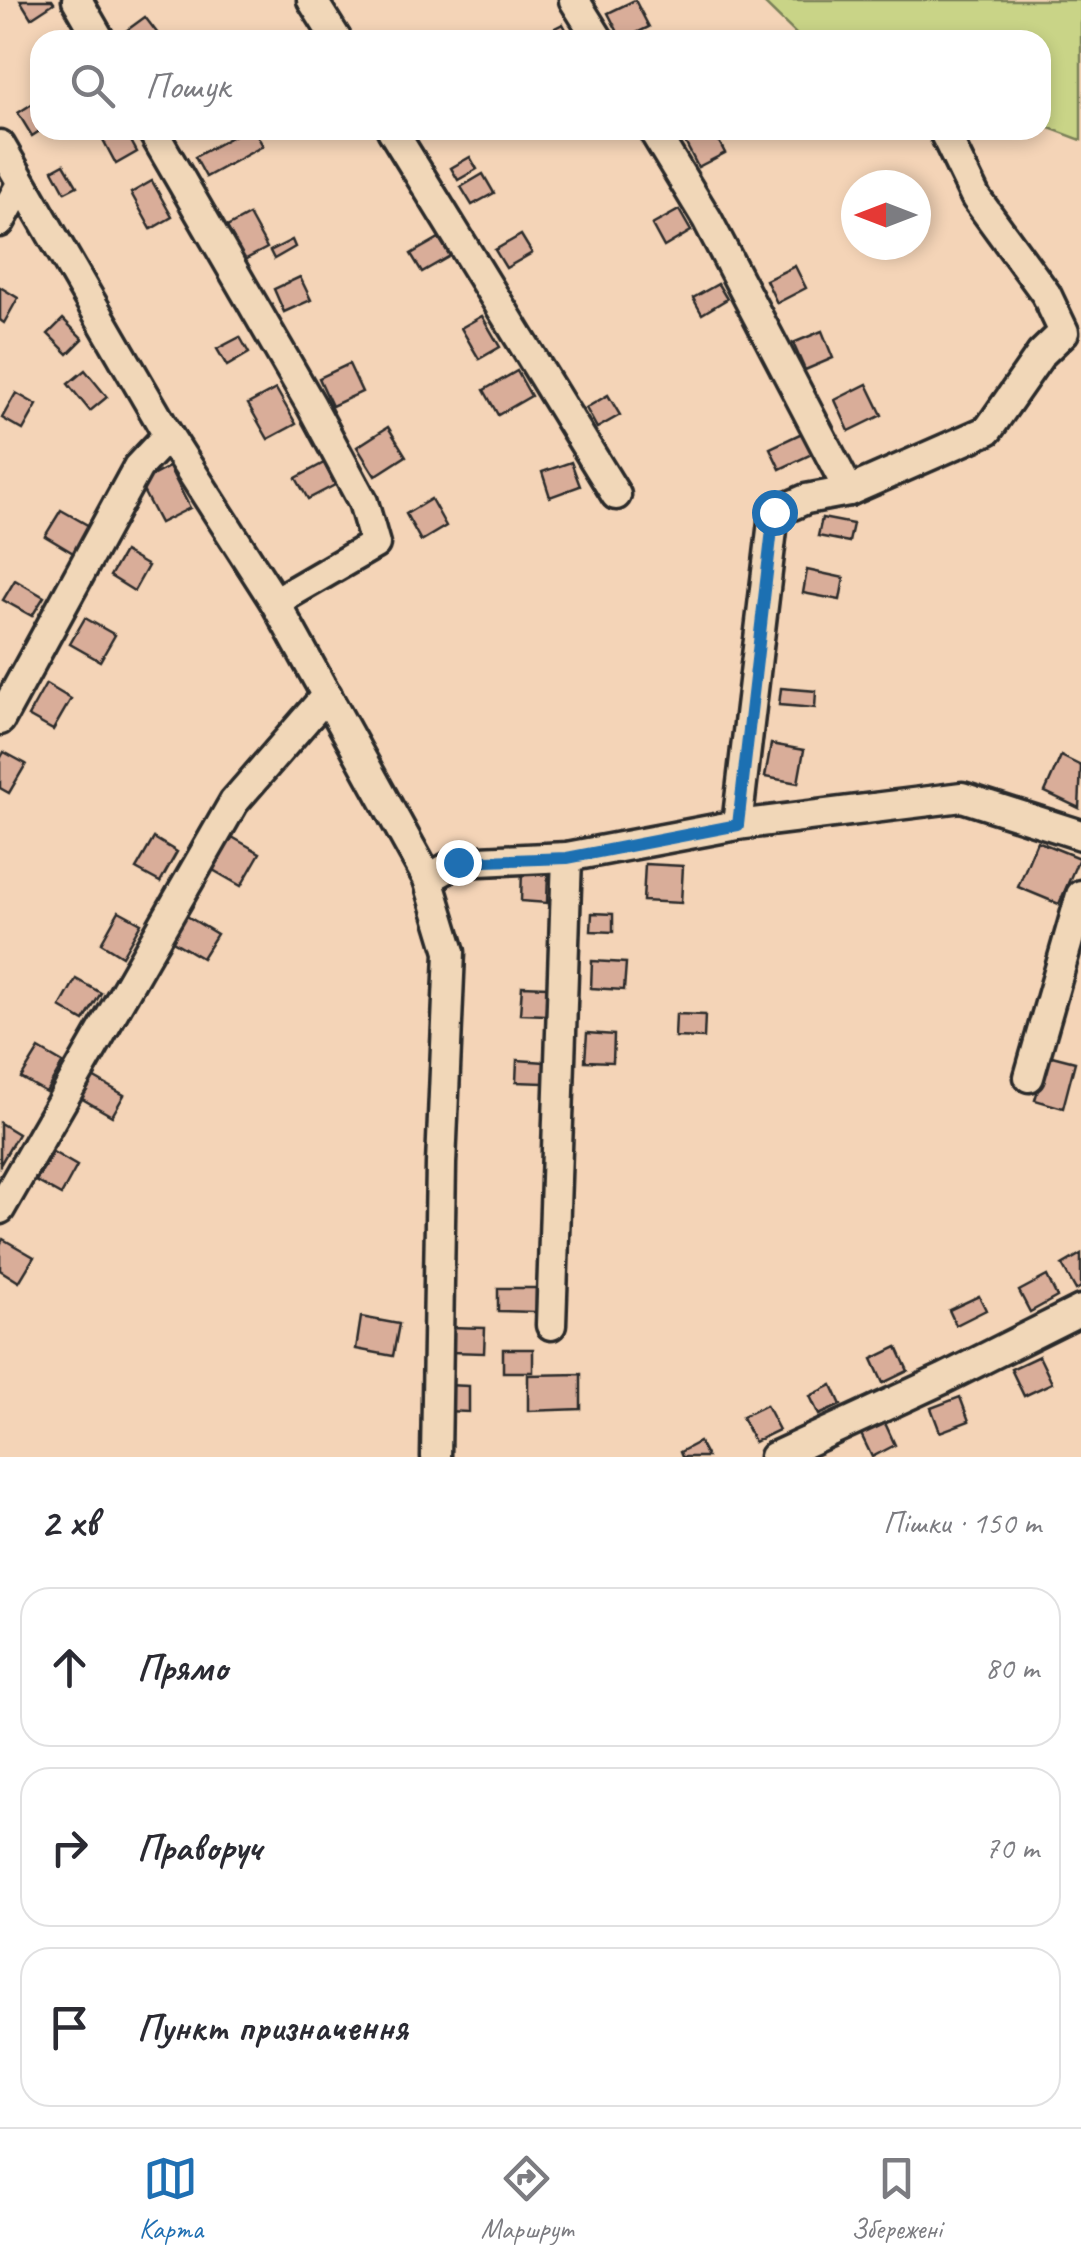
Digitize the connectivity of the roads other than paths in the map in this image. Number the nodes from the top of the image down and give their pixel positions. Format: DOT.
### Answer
graph roads {
  1 [pos="77,0"];
  2 [pos="312,0"];
  3 [pos="574,0"];
  4 [pos="94,30"];
  5 [pos="331,30"];
  6 [pos="592,30"];
  7 [pos="158,140"];
  8 [pos="398,140"];
  9 [pos="659,140"];
  10 [pos="948,140"];
  11 [pos="0,146"];
  12 [pos="22,184"];
  13 [pos="0,222"];
  14 [pos="168,435"];
  15 [pos="849,491"];
  16 [pos="616,494"];
  17 [pos="275,602"];
  18 [pos="327,695"];
  19 [pos="0,720"];
  20 [pos="738,825"];
  21 [pos="1081,836"];
  22 [pos="567,858"];
  23 [pos="428,879"];
  24 [pos="1081,896"];
  25 [pos="1028,1077"];
  26 [pos="0,1209"];
  27 [pos="1081,1310"];
  28 [pos="551,1325"];
  29 [pos="436,1457"];
  30 [pos="774,1457"];
  1 -- 4 [label="street"];
  2 -- 5 [label="street"];
  3 -- 6 [label="street"];
  7 -- 17 [label="street"];
  8 -- 16 [label="street"];
  9 -- 15 [label="street"];
  10 -- 15 [label="street"];
  11 -- 12 [label="street"];
  12 -- 13 [label="street"];
  12 -- 14 [label="street"];
  14 -- 17 [label="street"];
  14 -- 19 [label="street"];
  15 -- 20 [label="street"];
  17 -- 18 [label="street"];
  18 -- 23 [label="street"];
  18 -- 26 [label="street"];
  20 -- 21 [label="street"];
  20 -- 22 [label="street"];
  22 -- 23 [label="street"];
  22 -- 28 [label="street"];
  23 -- 29 [label="street"];
  24 -- 25 [label="street"];
  27 -- 30 [label="street"];
}
